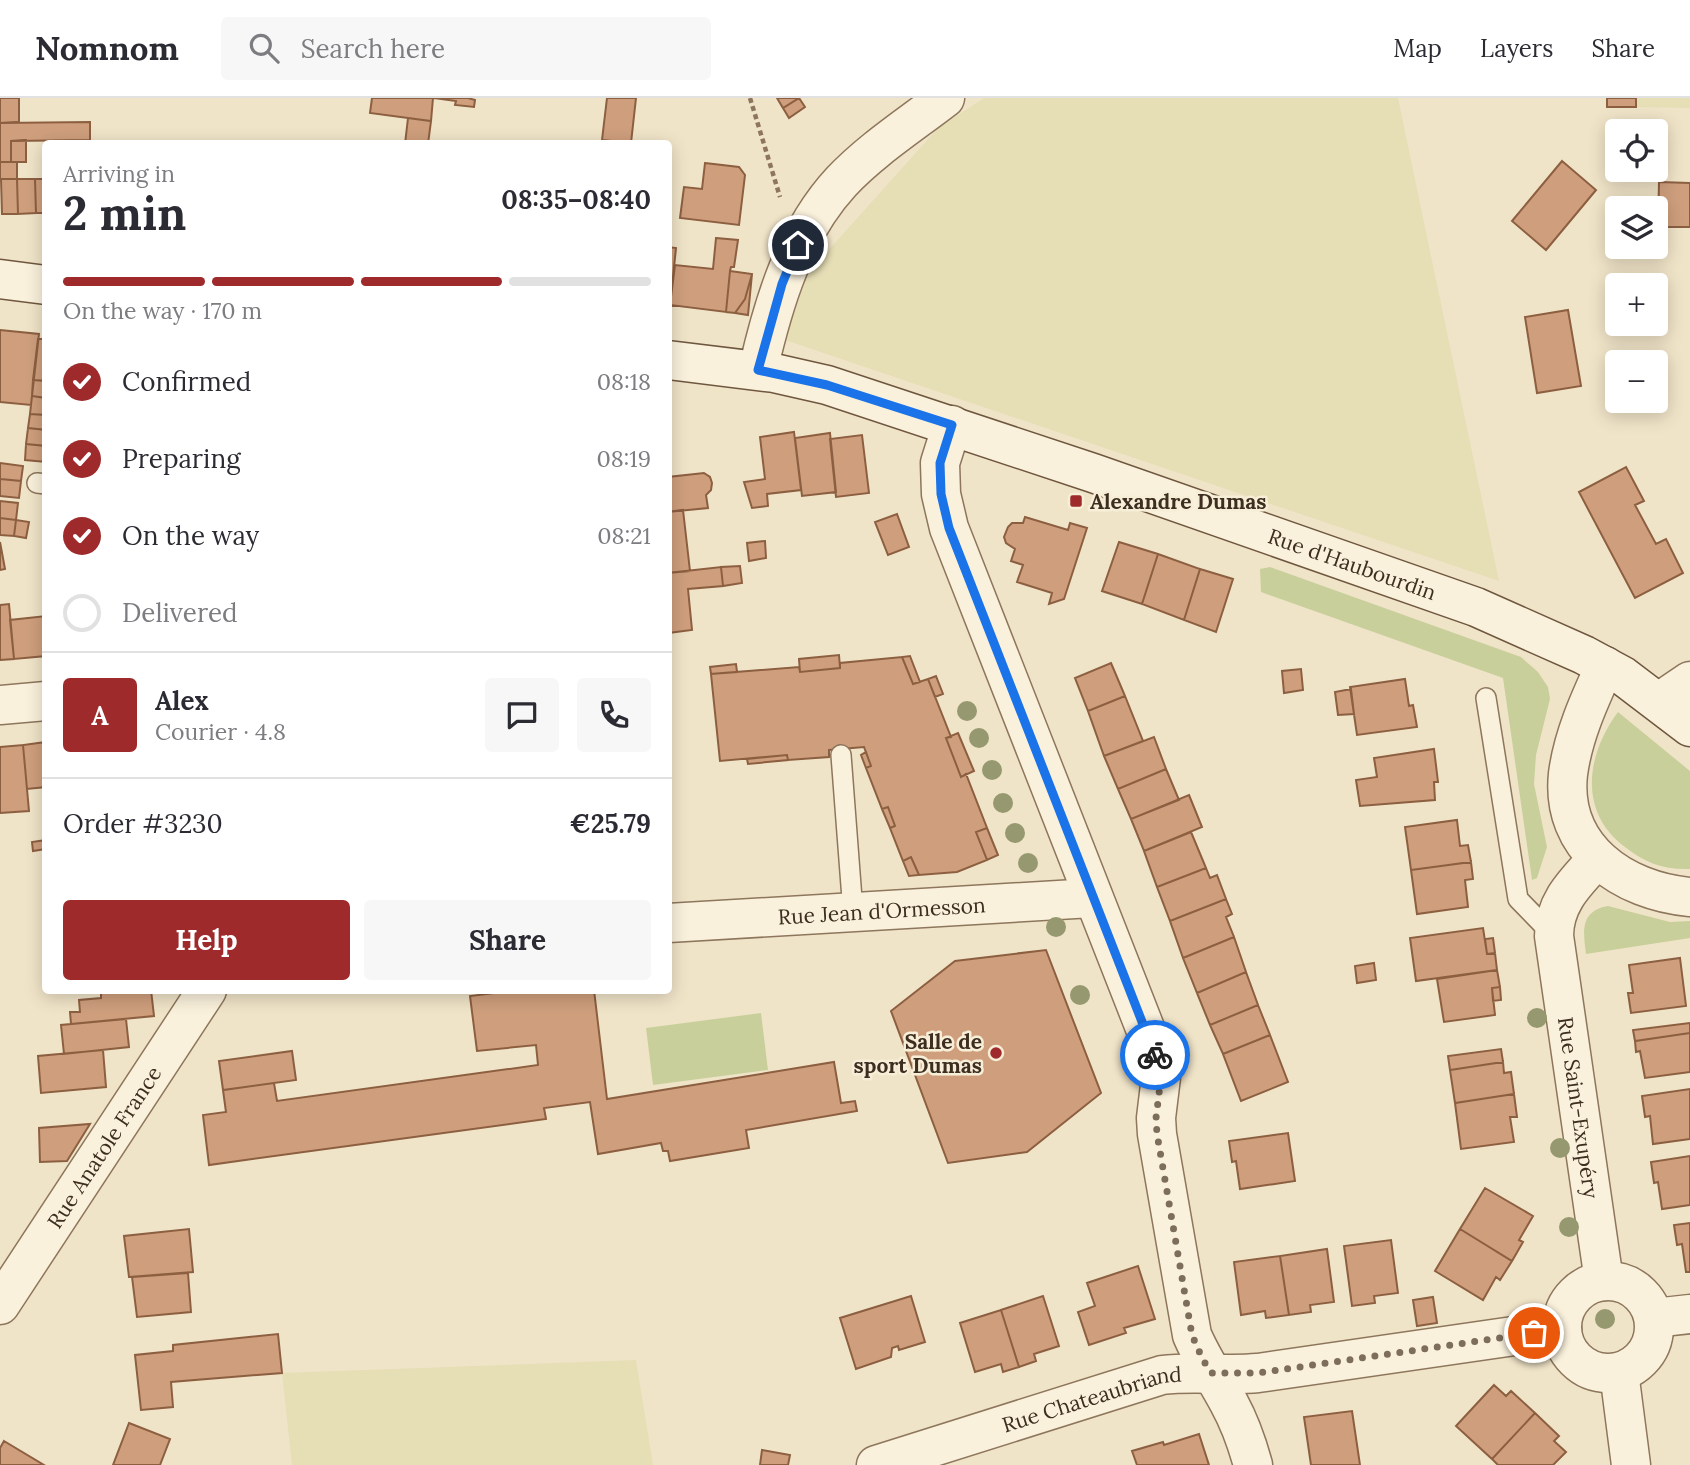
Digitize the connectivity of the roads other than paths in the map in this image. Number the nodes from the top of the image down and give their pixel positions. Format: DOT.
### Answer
graph roads {
  1 [pos="945,98"];
  2 [pos="0,279"];
  3 [pos="42,284"];
  4 [pos="672,359"];
  5 [pos="758,370"];
  6 [pos="952,425"];
  7 [pos="1605,666"];
  8 [pos="1675,692"];
  9 [pos="1486,698"];
  10 [pos="42,701"];
  11 [pos="0,705"];
  12 [pos="1690,727"];
  13 [pos="841,755"];
  14 [pos="1597,859"];
  15 [pos="1690,897"];
  16 [pos="1092,898"];
  17 [pos="853,912"];
  18 [pos="672,923"];
  19 [pos="1554,936"];
  20 [pos="205,994"];
  21 [pos="1604,1281"];
  22 [pos="0,1305"];
  23 [pos="1672,1316"];
  24 [pos="1562,1329"];
  25 [pos="1619,1372"];
  26 [pos="1212,1373"];
  27 [pos="876,1465"];
  28 [pos="1254,1465"];
  29 [pos="1631,1465"];
  1 -- 5 [label="street"];
  2 -- 3 [label="street"];
  4 -- 5 [label="street, Rue d'Haubourdin"];
  5 -- 6 [label="street, Rue d'Haubourdin"];
  6 -- 7 [label="street, Rue d'Haubourdin"];
  6 -- 16 [label="street"];
  7 -- 8 [label="street, Rue d'Haubourdin"];
  7 -- 14 [label="street"];
  8 -- 12 [label="street, Rue d'Haubourdin"];
  9 -- 19 [label="lane"];
  10 -- 11 [label="street"];
  13 -- 17 [label="lane"];
  14 -- 15 [label="street"];
  14 -- 19 [label="street, Rue Saint-Exupéry"];
  16 -- 17 [label="street, Rue Jean d'Ormesson"];
  16 -- 26 [label="street"];
  17 -- 18 [label="street, Rue Jean d'Ormesson"];
  19 -- 21 [label="street, Rue Saint-Exupéry"];
  20 -- 22 [label="street, Rue Anatole France"];
  21 -- 23 [label="street"];
  21 -- 24 [label="street"];
  23 -- 25 [label="street"];
  24 -- 25 [label="street"];
  24 -- 26 [label="street, Rue Chateaubriand"];
  25 -- 29 [label="street"];
  26 -- 27 [label="street, Rue Chateaubriand"];
  26 -- 28 [label="street"];
}
